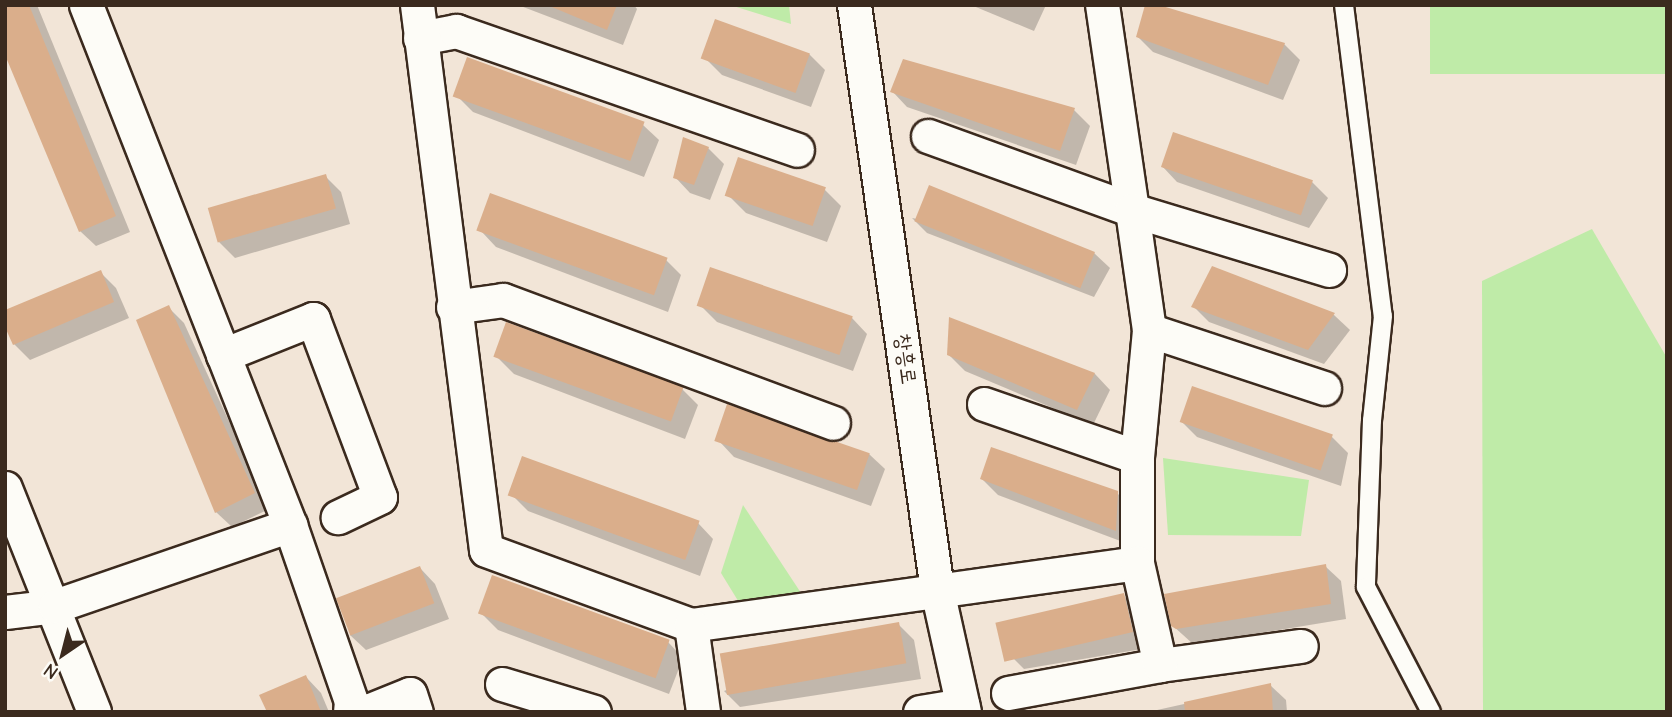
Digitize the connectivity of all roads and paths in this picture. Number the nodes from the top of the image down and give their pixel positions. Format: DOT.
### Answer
graph roads {
  1 [pos="86,5"];
  2 [pos="854,5"];
  3 [pos="1102,5"];
  4 [pos="1344,5"];
  5 [pos="418,21"];
  6 [pos="928,136"];
  7 [pos="797,150"];
  8 [pos="1132,210"];
  9 [pos="1329,270"];
  10 [pos="453,307"];
  11 [pos="1149,330"];
  12 [pos="223,355"];
  13 [pos="1324,388"];
  14 [pos="984,404"];
  15 [pos="833,423"];
  16 [pos="1138,457"];
  17 [pos="5,488"];
  18 [pos="338,517"];
  19 [pos="290,525"];
  20 [pos="1137,563"];
  21 [pos="937,590"];
  22 [pos="54,606"];
  23 [pos="5,612"];
  24 [pos="691,625"];
  25 [pos="1301,646"];
  26 [pos="1160,665"];
  27 [pos="502,684"];
  28 [pos="1008,693"];
  29 [pos="963,708"];
  30 [pos="94,712"];
  31 [pos="350,712"];
  32 [pos="365,712"];
  33 [pos="416,712"];
  34 [pos="594,712"];
  35 [pos="703,712"];
  36 [pos="920,712"];
  37 [pos="1431,712"];
  1 -- 12 [label="street"];
  2 -- 21 [label="street, 창흥로"];
  3 -- 8 [label="street"];
  4 -- 37 [label="lane"];
  5 -- 7 [label="street"];
  5 -- 10 [label="street"];
  6 -- 8 [label="street"];
  8 -- 9 [label="street"];
  8 -- 11 [label="street"];
  10 -- 15 [label="street"];
  10 -- 24 [label="street"];
  11 -- 13 [label="street"];
  11 -- 16 [label="street"];
  12 -- 18 [label="street"];
  12 -- 19 [label="street"];
  14 -- 16 [label="street"];
  16 -- 20 [label="street"];
  17 -- 22 [label="street"];
  19 -- 22 [label="street"];
  19 -- 31 [label="street"];
  20 -- 21 [label="street"];
  20 -- 26 [label="street"];
  21 -- 24 [label="street"];
  21 -- 29 [label="street, 창흥로"];
  22 -- 23 [label="street"];
  22 -- 30 [label="street"];
  24 -- 35 [label="street"];
  25 -- 26 [label="street"];
  26 -- 28 [label="street"];
  27 -- 34 [label="street"];
  29 -- 36 [label="street"];
  32 -- 33 [label="street"];
}
